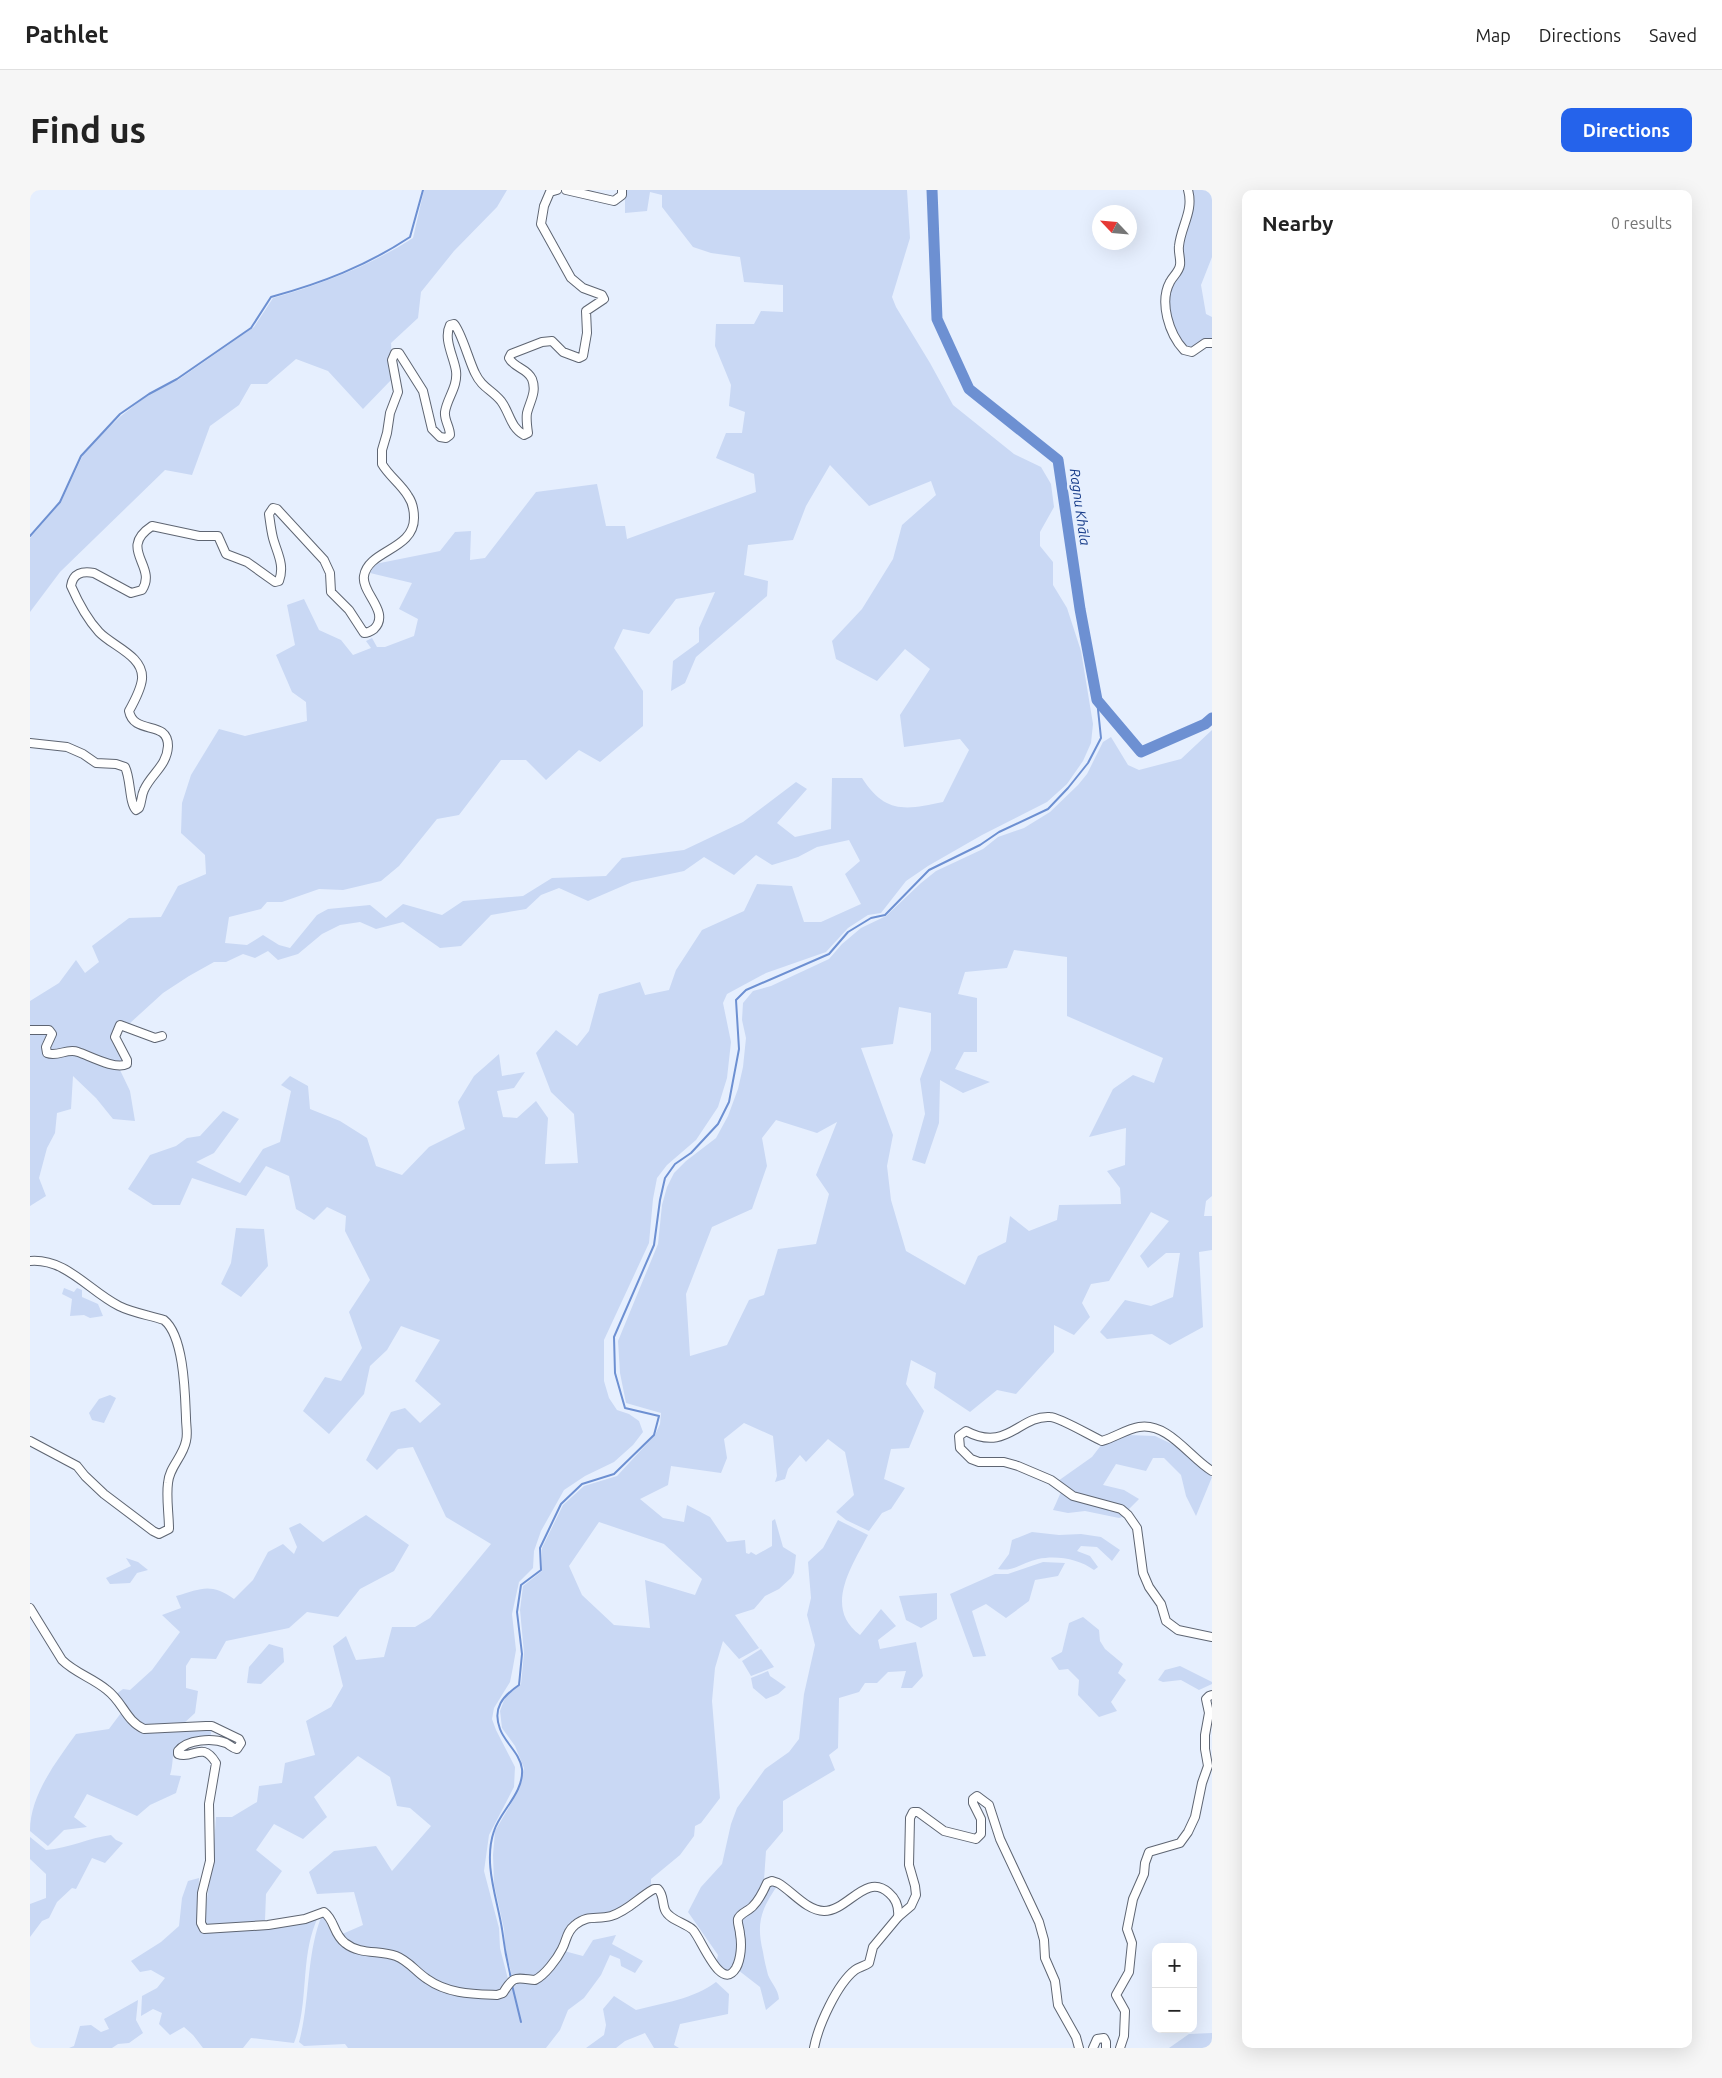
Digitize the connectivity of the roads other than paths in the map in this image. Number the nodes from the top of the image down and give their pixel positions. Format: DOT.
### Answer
graph roads {
  1 [pos="557,190"];
  2 [pos="566,190"];
  3 [pos="622,190"];
  4 [pos="1188,190"];
  5 [pos="1212,343"];
  6 [pos="30,743"];
  7 [pos="30,1030"];
  8 [pos="162,1036"];
  9 [pos="30,1261"];
  10 [pos="30,1441"];
  11 [pos="1212,1471"];
  12 [pos="30,1608"];
  13 [pos="1212,1637"];
  14 [pos="1212,1695"];
  15 [pos="898,1917"];
  16 [pos="814,2048"];
  17 [pos="1079,2048"];
  18 [pos="1093,2048"];
  19 [pos="1106,2048"];
  20 [pos="1120,2048"];
  1 -- 6 [label="street"];
  2 -- 3 [label="street"];
  4 -- 5 [label="street"];
  7 -- 8 [label="street"];
  9 -- 10 [label="street"];
  11 -- 13 [label="street"];
  12 -- 15 [label="street"];
  14 -- 20 [label="street"];
  15 -- 16 [label="street"];
  15 -- 17 [label="street"];
  18 -- 19 [label="street"];
}
